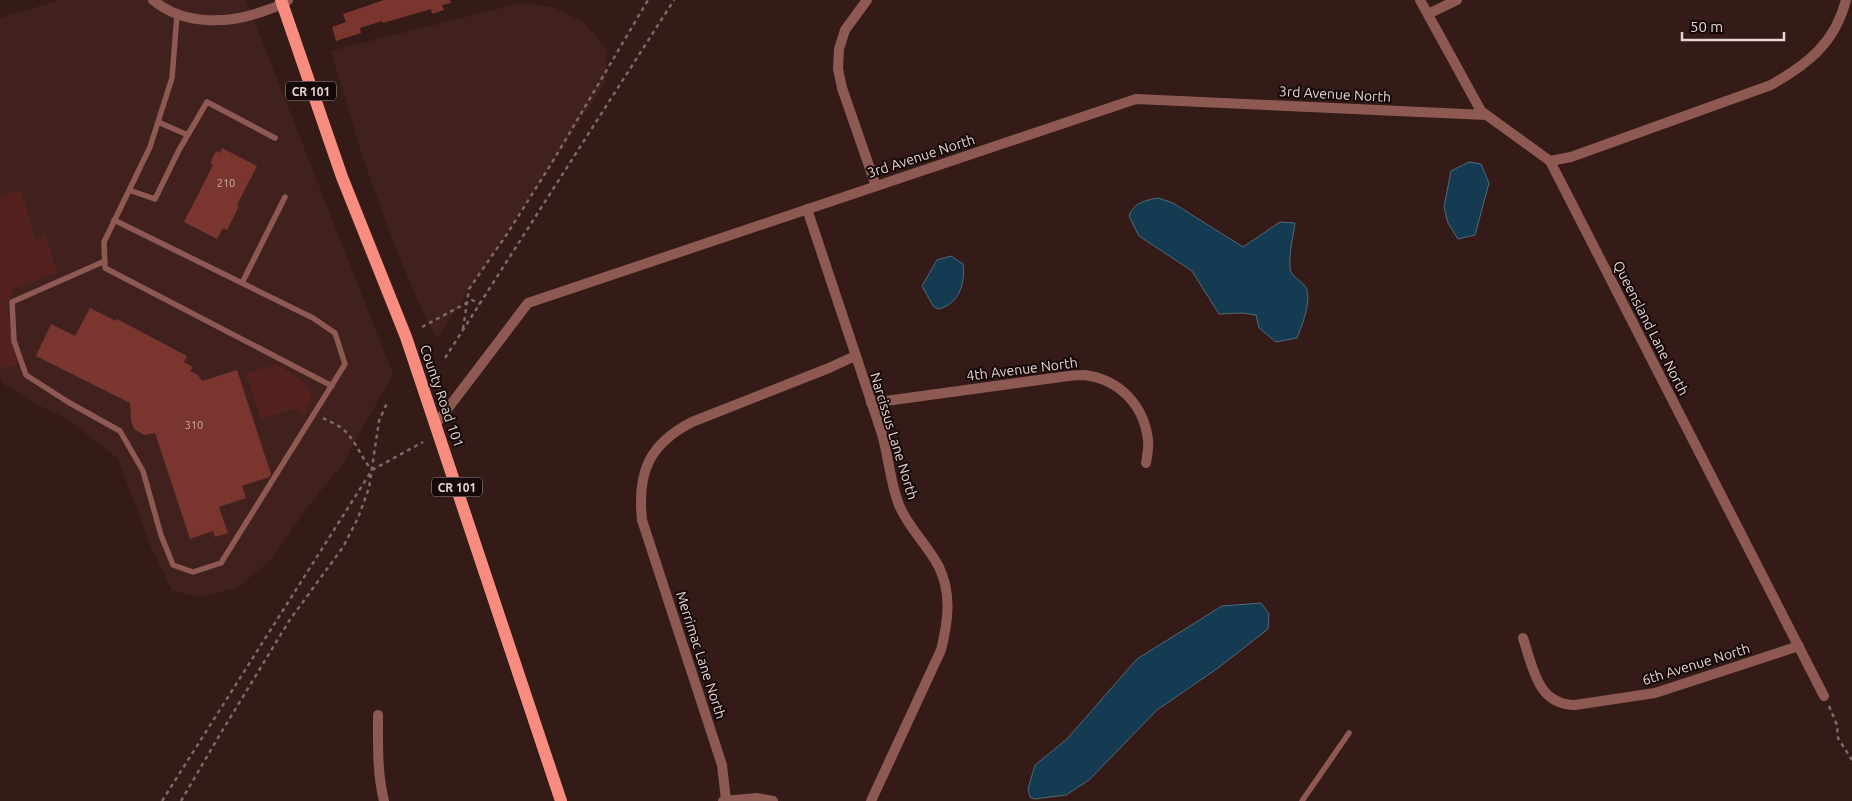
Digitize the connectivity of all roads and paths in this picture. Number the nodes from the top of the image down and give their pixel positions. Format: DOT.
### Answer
graph roads {
  1 [pos="153,0"];
  2 [pos="648,0"];
  3 [pos="674,0"];
  4 [pos="867,0"];
  5 [pos="1420,0"];
  6 [pos="1457,0"];
  7 [pos="1846,0"];
  8 [pos="284,2"];
  9 [pos="1428,14"];
  10 [pos="177,15"];
  11 [pos="1486,115"];
  12 [pos="158,122"];
  13 [pos="188,135"];
  14 [pos="275,138"];
  15 [pos="1550,160"];
  16 [pos="876,186"];
  17 [pos="129,190"];
  18 [pos="285,196"];
  19 [pos="807,209"];
  20 [pos="114,220"];
  21 [pos="105,261"];
  22 [pos="242,283"];
  23 [pos="468,303"];
  24 [pos="480,304"];
  25 [pos="422,327"];
  26 [pos="463,330"];
  27 [pos="855,356"];
  28 [pos="445,358"];
  29 [pos="332,386"];
  30 [pos="387,403"];
  31 [pos="871,403"];
  32 [pos="316,414"];
  33 [pos="436,424"];
  34 [pos="423,442"];
  35 [pos="1146,463"];
  36 [pos="372,470"];
  37 [pos="1523,638"];
  38 [pos="1799,646"];
  39 [pos="1824,696"];
  40 [pos="378,715"];
  41 [pos="1349,733"];
  42 [pos="1852,760"];
  43 [pos="162,801"];
  44 [pos="181,801"];
  45 [pos="384,801"];
  46 [pos="560,801"];
  47 [pos="725,801"];
  48 [pos="772,801"];
  49 [pos="871,801"];
  50 [pos="1302,801"];
  1 -- 10 [label="street"];
  2 -- 23 [label="path"];
  3 -- 24 [label="path"];
  4 -- 16 [label="street"];
  5 -- 9 [label="street, Queensland Lane North"];
  6 -- 9 [label="street"];
  7 -- 15 [label="street"];
  8 -- 10 [label="street"];
  8 -- 33 [label="main road, County Road 101 / CR 101"];
  9 -- 11 [label="street, Queensland Lane North"];
  10 -- 12 [label="lane"];
  11 -- 15 [label="street, Queensland Lane North"];
  11 -- 16 [label="street, 3rd Avenue North"];
  12 -- 13 [label="lane"];
  12 -- 17 [label="lane"];
  13 -- 14 [label="lane"];
  13 -- 17 [label="lane"];
  15 -- 38 [label="street, Queensland Lane North"];
  16 -- 19 [label="street, 3rd Avenue North"];
  17 -- 20 [label="lane"];
  18 -- 22 [label="lane"];
  19 -- 27 [label="street, Narcissus Lane North"];
  19 -- 33 [label="street, 3rd Avenue North"];
  20 -- 21 [label="lane"];
  20 -- 22 [label="lane"];
  21 -- 29 [label="lane"];
  21 -- 32 [label="lane"];
  22 -- 29 [label="lane"];
  23 -- 24 [label="path"];
  23 -- 25 [label="path"];
  23 -- 26 [label="path"];
  24 -- 26 [label="path"];
  26 -- 28 [label="path"];
  27 -- 31 [label="street, Narcissus Lane North"];
  27 -- 47 [label="street, Merrimac Lane North"];
  29 -- 32 [label="lane"];
  30 -- 36 [label="path"];
  31 -- 35 [label="street, 4th Avenue North"];
  31 -- 49 [label="street, Narcissus Lane North"];
  32 -- 36 [label="path"];
  33 -- 46 [label="main road, County Road 101 / CR 101"];
  34 -- 36 [label="path"];
  36 -- 43 [label="path"];
  36 -- 44 [label="path"];
  37 -- 38 [label="street, 6th Avenue North"];
  38 -- 39 [label="street, Queensland Lane North"];
  39 -- 42 [label="path"];
  40 -- 45 [label="street"];
  41 -- 50 [label="lane"];
  47 -- 48 [label="street"];
}
